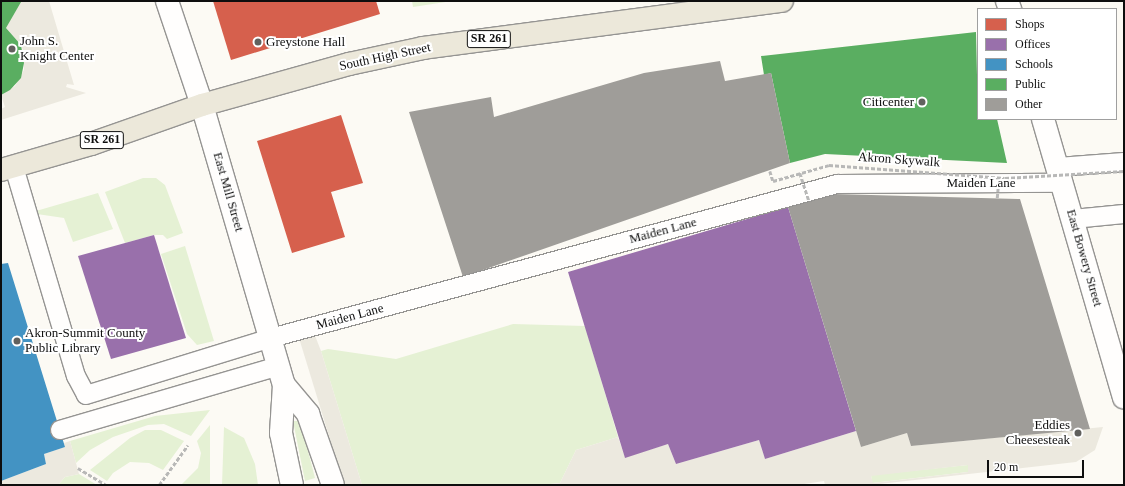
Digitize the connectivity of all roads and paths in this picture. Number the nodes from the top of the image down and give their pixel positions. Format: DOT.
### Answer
graph roads {
  1 [pos="167,1"];
  2 [pos="782,1"];
  3 [pos="202,105"];
  4 [pos="1043,120"];
  5 [pos="1124,162"];
  6 [pos="7,168"];
  7 [pos="770,171"];
  8 [pos="1124,171"];
  9 [pos="800,173"];
  10 [pos="1060,175"];
  11 [pos="999,177"];
  12 [pos="997,198"];
  13 [pos="809,201"];
  14 [pos="1124,214"];
  15 [pos="1073,219"];
  16 [pos="271,338"];
  17 [pos="282,376"];
  18 [pos="1124,397"];
  19 [pos="60,430"];
  20 [pos="188,445"];
  21 [pos="78,468"];
  22 [pos="106,485"];
  23 [pos="159,485"];
  24 [pos="292,485"];
  25 [pos="333,485"];
  1 -- 3 [label="street, East Mill Street"];
  2 -- 3 [label="main road, South High Street / SR 261"];
  3 -- 6 [label="main road, South High Street / SR 261"];
  3 -- 16 [label="street, East Mill Street"];
  4 -- 10 [label="street, East Bowery Street"];
  5 -- 10 [label="lane, Maiden Lane"];
  6 -- 16 [label="lane, Maiden Lane"];
  7 -- 9 [label="path, Akron Skywalk, bridge"];
  8 -- 11 [label="path, Akron Skywalk, bridge"];
  9 -- 11 [label="path, Akron Skywalk, bridge"];
  9 -- 13 [label="path, bridge"];
  10 -- 15 [label="street, East Bowery Street"];
  10 -- 16 [label="lane, Maiden Lane"];
  11 -- 12 [label="path, bridge"];
  14 -- 15 [label="lane"];
  15 -- 18 [label="street, East Bowery Street"];
  16 -- 17 [label="street, East Mill Street"];
  17 -- 19 [label="lane"];
  17 -- 24 [label="street, East Mill Street"];
  17 -- 25 [label="street, East Mill Street"];
  20 -- 23 [label="path"];
  21 -- 22 [label="path"];
}
